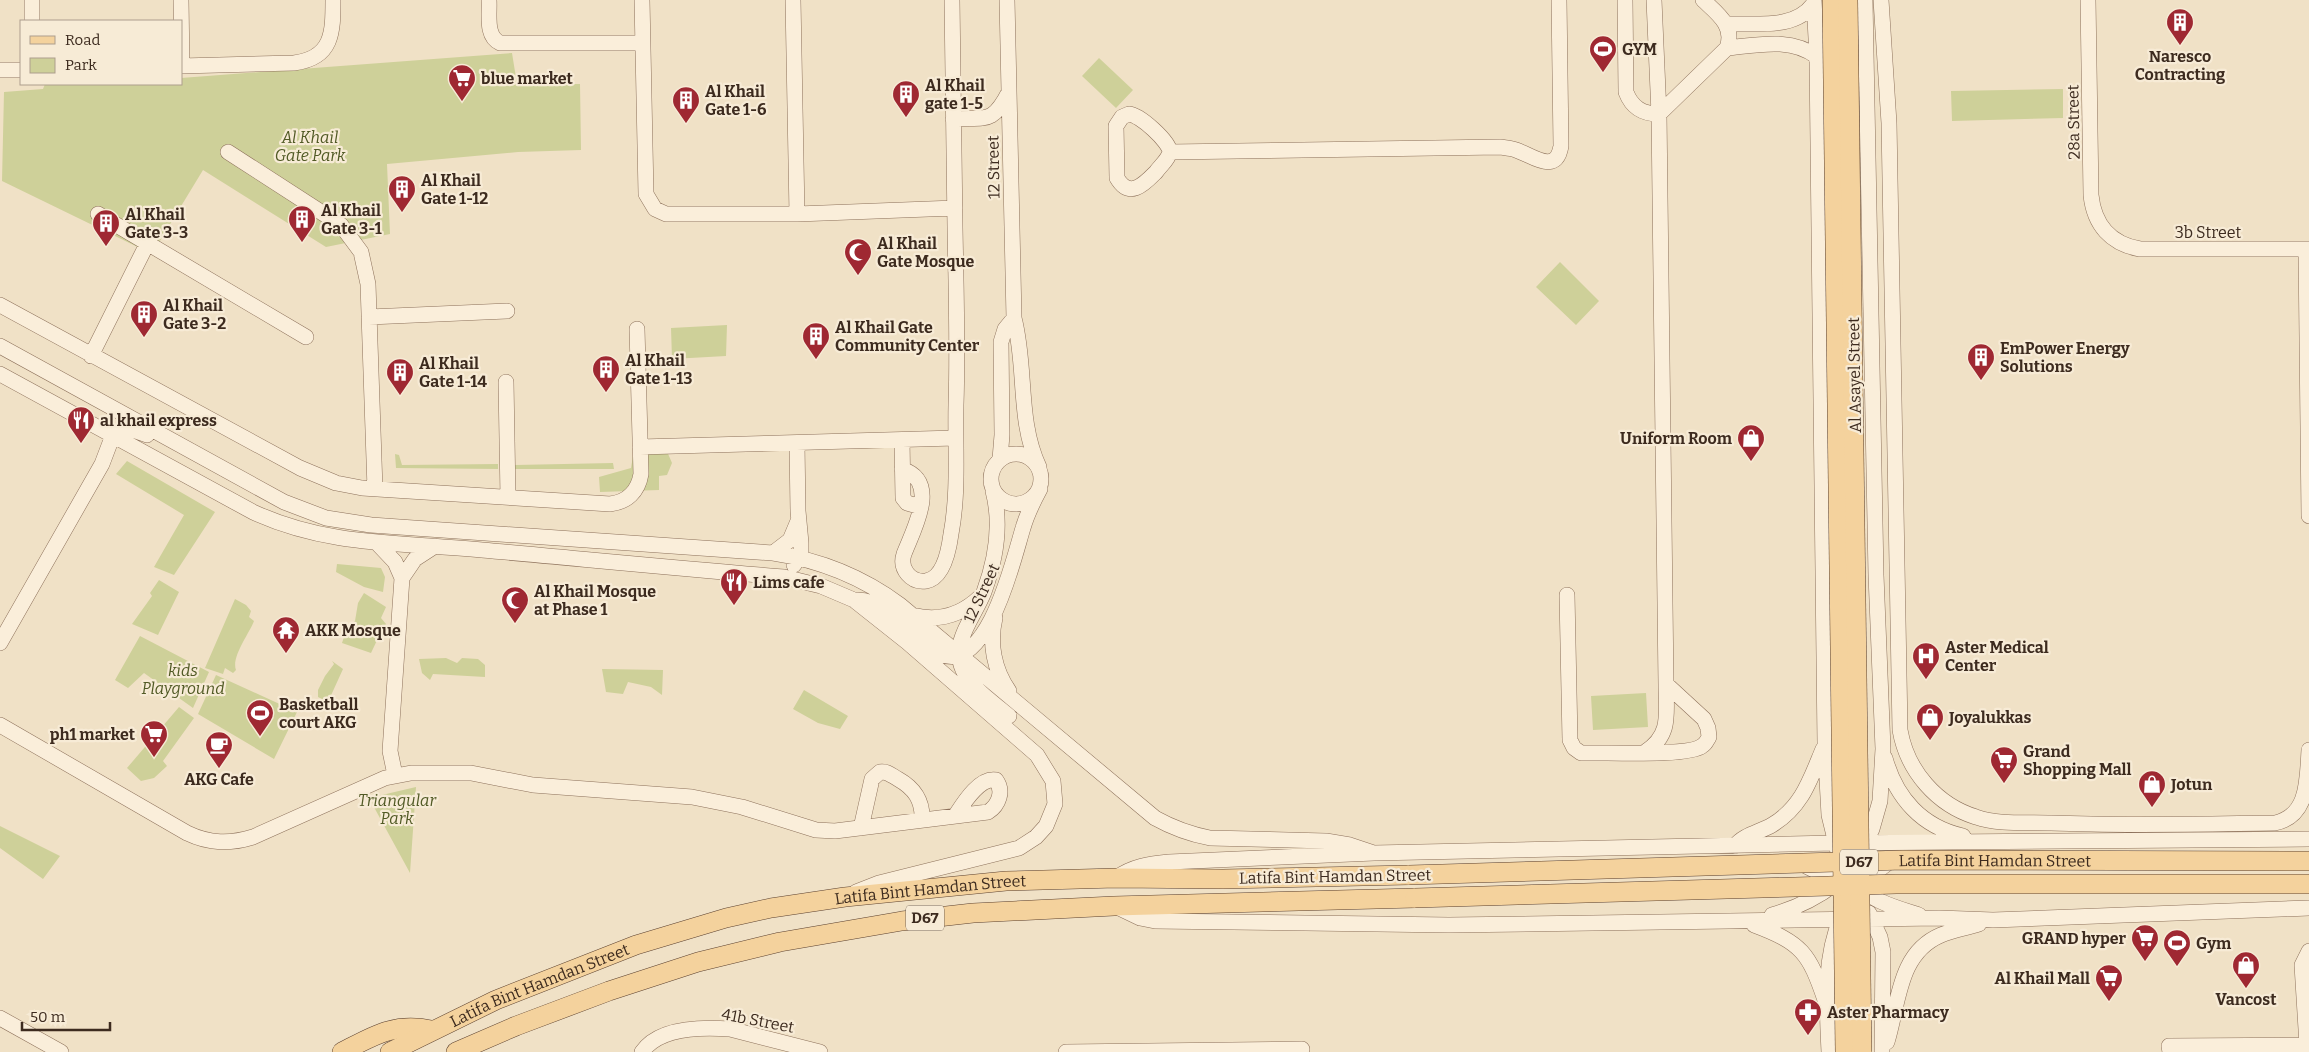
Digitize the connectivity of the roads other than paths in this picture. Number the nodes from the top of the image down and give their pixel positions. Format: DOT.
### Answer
graph roads {
  1 [pos="32,0"];
  2 [pos="181,0"];
  3 [pos="333,0"];
  4 [pos="490,0"];
  5 [pos="642,0"];
  6 [pos="793,0"];
  7 [pos="952,0"];
  8 [pos="1015,0"];
  9 [pos="1559,0"];
  10 [pos="1625,0"];
  11 [pos="1654,0"];
  12 [pos="1704,0"];
  13 [pos="1848,0"];
  14 [pos="1865,0"];
  15 [pos="1881,0"];
  16 [pos="2088,0"];
  17 [pos="1820,1"];
  18 [pos="1007,7"];
  19 [pos="32,20"];
  20 [pos="181,20"];
  21 [pos="1727,24"];
  22 [pos="643,43"];
  23 [pos="1727,48"];
  24 [pos="1817,57"];
  25 [pos="182,66"];
  26 [pos="0,70"];
  27 [pos="20,70"];
  28 [pos="1658,72"];
  29 [pos="1010,90"];
  30 [pos="1684,90"];
  31 [pos="1659,114"];
  32 [pos="953,119"];
  33 [pos="228,152"];
  34 [pos="1170,152"];
  35 [pos="955,208"];
  36 [pos="98,214"];
  37 [pos="797,214"];
  38 [pos="2110,237"];
  39 [pos="147,244"];
  40 [pos="2308,249"];
  41 [pos="0,305"];
  42 [pos="507,311"];
  43 [pos="369,317"];
  44 [pos="1014,318"];
  45 [pos="637,329"];
  46 [pos="306,338"];
  47 [pos="0,346"];
  48 [pos="91,356"];
  49 [pos="0,374"];
  50 [pos="506,382"];
  51 [pos="113,435"];
  52 [pos="955,438"];
  53 [pos="902,440"];
  54 [pos="797,444"];
  55 [pos="130,446"];
  56 [pos="180,446"];
  57 [pos="640,447"];
  58 [pos="1000,459"];
  59 [pos="102,464"];
  60 [pos="1039,467"];
  61 [pos="1040,489"];
  62 [pos="375,490"];
  63 [pos="993,491"];
  64 [pos="508,497"];
  65 [pos="2309,516"];
  66 [pos="798,520"];
  67 [pos="1897,522"];
  68 [pos="376,542"];
  69 [pos="434,546"];
  70 [pos="773,553"];
  71 [pos="799,557"];
  72 [pos="748,574"];
  73 [pos="1876,574"];
  74 [pos="402,578"];
  75 [pos="983,594"];
  76 [pos="1567,595"];
  77 [pos="854,600"];
  78 [pos="999,604"];
  79 [pos="912,615"];
  80 [pos="0,643"];
  81 [pos="959,654"];
  82 [pos="1666,684"];
  83 [pos="1019,704"];
  84 [pos="0,726"];
  85 [pos="1665,731"];
  86 [pos="1825,743"];
  87 [pos="1883,748"];
  88 [pos="2309,750"];
  89 [pos="1686,751"];
  90 [pos="1645,752"];
  91 [pos="395,775"];
  92 [pos="1054,788"];
  93 [pos="956,816"];
  94 [pos="922,820"];
  95 [pos="2145,824"];
  96 [pos="861,828"];
  97 [pos="2309,839"];
  98 [pos="1984,840"];
  99 [pos="2165,840"];
  100 [pos="1834,843"];
  101 [pos="1866,843"];
  102 [pos="1735,846"];
  103 [pos="1374,853"];
  104 [pos="2309,862"];
  105 [pos="1843,876"];
  106 [pos="1116,878"];
  107 [pos="2309,884"];
  108 [pos="1857,891"];
  109 [pos="846,897"];
  110 [pos="1114,906"];
  111 [pos="2309,908"];
  112 [pos="1939,918"];
  113 [pos="1840,920"];
  114 [pos="1873,920"];
  115 [pos="1993,920"];
  116 [pos="1746,921"];
  117 [pos="2309,951"];
  118 [pos="1827,1006"];
  119 [pos="0,1018"];
  120 [pos="431,1030"];
  121 [pos="2308,1045"];
  122 [pos="1302,1048"];
  123 [pos="2170,1049"];
  124 [pos="461,1050"];
  125 [pos="815,1051"];
  126 [pos="1234,1051"];
  127 [pos="61,1052"];
  128 [pos="342,1052"];
  129 [pos="390,1052"];
  130 [pos="642,1052"];
  131 [pos="1066,1052"];
  132 [pos="1829,1052"];
  133 [pos="1845,1052"];
  134 [pos="1862,1052"];
  135 [pos="1882,1052"];
  1 -- 19 [label="street"];
  2 -- 20 [label="street"];
  3 -- 25 [label="street"];
  4 -- 22 [label="street"];
  5 -- 22 [label="street"];
  6 -- 37 [label="street"];
  7 -- 32 [label="street"];
  8 -- 18 [label="street, 12 Street"];
  9 -- 34 [label="street"];
  10 -- 31 [label="street"];
  11 -- 28 [label="street"];
  12 -- 21 [label="street"];
  13 -- 134 [label="main road, bridge"];
  14 -- 73 [label="street, Al Asayel Street"];
  15 -- 67 [label="street"];
  16 -- 38 [label="street, 28a Street"];
  17 -- 21 [label="street"];
  17 -- 24 [label="street, Al Asayel Street"];
  17 -- 133 [label="main road, bridge"];
  18 -- 29 [label="street, 12 Street"];
  21 -- 23 [label="street"];
  22 -- 37 [label="street"];
  23 -- 24 [label="street"];
  23 -- 30 [label="street"];
  24 -- 86 [label="street, Al Asayel Street"];
  26 -- 27 [label="street"];
  28 -- 30 [label="street"];
  28 -- 31 [label="street"];
  29 -- 32 [label="street"];
  29 -- 44 [label="street, 12 Street"];
  30 -- 31 [label="street"];
  31 -- 82 [label="street"];
  32 -- 35 [label="street"];
  33 -- 43 [label="street"];
  34 -- 34 [label="street"];
  35 -- 37 [label="street"];
  35 -- 52 [label="street"];
  36 -- 39 [label="street"];
  38 -- 40 [label="street, 3b Street"];
  39 -- 46 [label="street"];
  39 -- 48 [label="street"];
  40 -- 65 [label="street"];
  41 -- 48 [label="street"];
  42 -- 43 [label="street"];
  43 -- 62 [label="street"];
  44 -- 58 [label="street"];
  44 -- 60 [label="street, 12 Street"];
  45 -- 57 [label="street"];
  47 -- 56 [label="street"];
  48 -- 62 [label="street"];
  49 -- 51 [label="street"];
  50 -- 64 [label="street"];
  51 -- 55 [label="street"];
  51 -- 56 [label="street"];
  51 -- 59 [label="street"];
  52 -- 53 [label="street"];
  52 -- 53 [label="street"];
  53 -- 54 [label="street"];
  54 -- 57 [label="street"];
  54 -- 66 [label="street"];
  55 -- 59 [label="street"];
  55 -- 68 [label="street"];
  56 -- 70 [label="street"];
  57 -- 64 [label="street"];
  58 -- 60 [label="street"];
  58 -- 63 [label="street"];
  59 -- 80 [label="street"];
  60 -- 61 [label="street"];
  61 -- 63 [label="street"];
  61 -- 78 [label="street, 12 Street"];
  62 -- 64 [label="street"];
  63 -- 75 [label="street, 12 Street"];
  66 -- 70 [label="street"];
  66 -- 71 [label="street"];
  67 -- 73 [label="street"];
  67 -- 95 [label="street"];
  68 -- 69 [label="street"];
  68 -- 74 [label="street"];
  69 -- 72 [label="street"];
  69 -- 74 [label="street"];
  70 -- 71 [label="street"];
  71 -- 72 [label="street"];
  71 -- 79 [label="street"];
  72 -- 77 [label="street"];
  73 -- 87 [label="street, Al Asayel Street"];
  74 -- 91 [label="street"];
  75 -- 79 [label="street"];
  75 -- 81 [label="street, 12 Street"];
  76 -- 90 [label="street"];
  77 -- 81 [label="street"];
  77 -- 92 [label="street"];
  78 -- 81 [label="street, 12 Street"];
  78 -- 83 [label="street"];
  79 -- 81 [label="street"];
  81 -- 83 [label="street"];
  81 -- 92 [label="street"];
  82 -- 85 [label="street"];
  82 -- 89 [label="street"];
  83 -- 103 [label="street"];
  84 -- 91 [label="street"];
  85 -- 89 [label="street"];
  85 -- 90 [label="street"];
  86 -- 100 [label="street, Al Asayel Street"];
  86 -- 102 [label="street"];
  87 -- 98 [label="street"];
  87 -- 101 [label="street"];
  88 -- 95 [label="street"];
  89 -- 90 [label="street"];
  91 -- 96 [label="street"];
  92 -- 109 [label="street"];
  93 -- 94 [label="street"];
  94 -- 96 [label="street"];
  94 -- 96 [label="street"];
  95 -- 99 [label="street"];
  97 -- 99 [label="street"];
  98 -- 99 [label="street"];
  98 -- 101 [label="street"];
  98 -- 108 [label="street"];
  100 -- 101 [label="street"];
  100 -- 102 [label="street"];
  100 -- 105 [label="street, Al Asayel Street"];
  101 -- 105 [label="street"];
  102 -- 103 [label="street"];
  102 -- 105 [label="street"];
  103 -- 106 [label="street"];
  104 -- 106 [label="main road, Latifa Bint Hamdan Street / D67, bridge"];
  105 -- 108 [label="street, Al Asayel Street"];
  105 -- 116 [label="street"];
  106 -- 109 [label="main road, Latifa Bint Hamdan Street / D67"];
  107 -- 110 [label="main road, Latifa Bint Hamdan Street / D67, bridge"];
  108 -- 112 [label="street"];
  108 -- 113 [label="street"];
  108 -- 114 [label="street, Al Asayel Street"];
  109 -- 120 [label="main road, Latifa Bint Hamdan Street / D67"];
  110 -- 116 [label="street"];
  110 -- 124 [label="main road, Latifa Bint Hamdan Street / D67"];
  111 -- 115 [label="street"];
  112 -- 114 [label="street"];
  112 -- 115 [label="street"];
  113 -- 114 [label="street"];
  113 -- 116 [label="street"];
  113 -- 118 [label="street"];
  114 -- 135 [label="street, Al Asayel Street"];
  115 -- 135 [label="street"];
  116 -- 118 [label="street"];
  117 -- 121 [label="street"];
  118 -- 132 [label="street"];
  119 -- 127 [label="street"];
  120 -- 128 [label="main road"];
  120 -- 129 [label="main road, Latifa Bint Hamdan Street / D67"];
  121 -- 123 [label="street"];
  122 -- 126 [label="street"];
  125 -- 130 [label="street, 41b Street"];
  126 -- 131 [label="street"];
}
